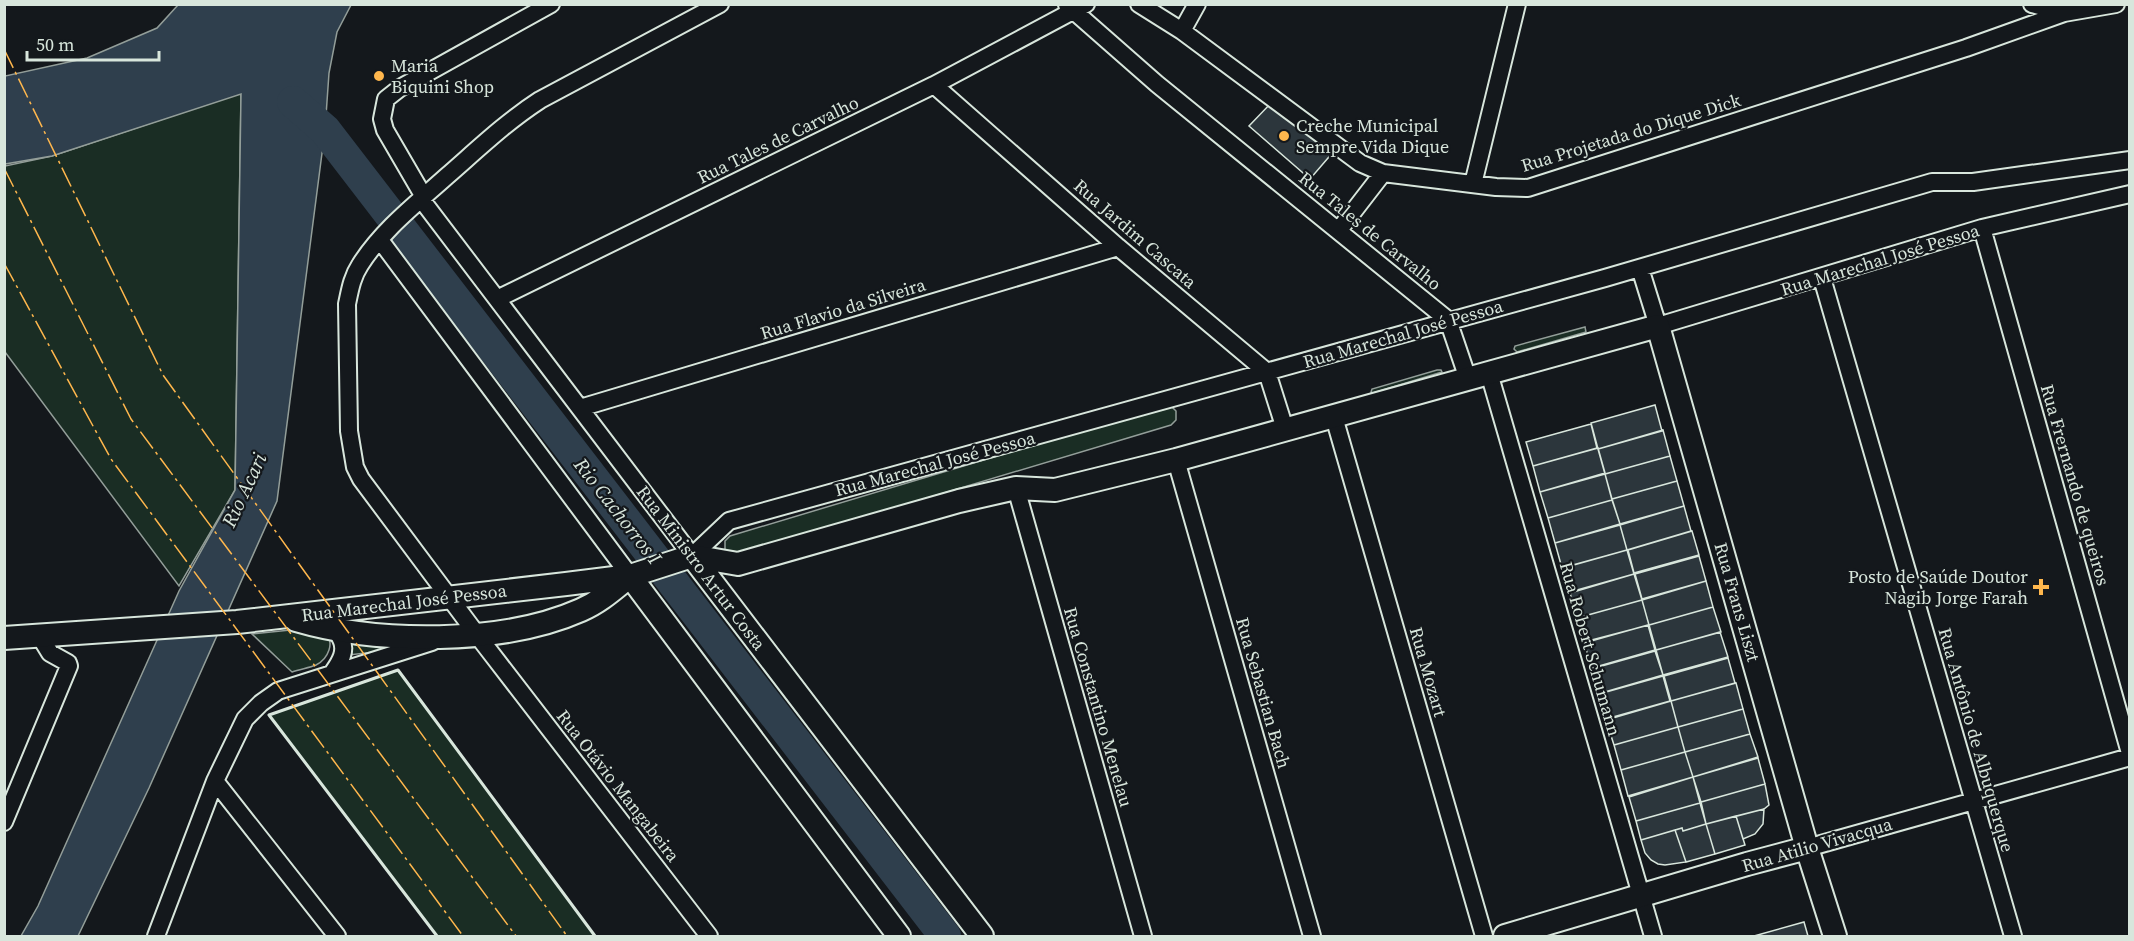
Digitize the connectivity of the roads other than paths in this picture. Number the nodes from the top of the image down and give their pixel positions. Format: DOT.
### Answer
graph roads {
  1 [pos="551,4"];
  2 [pos="720,4"];
  3 [pos="1139,4"];
  4 [pos="1197,4"];
  5 [pos="1517,4"];
  6 [pos="2032,4"];
  7 [pos="2116,4"];
  8 [pos="1076,7"];
  9 [pos="2064,13"];
  10 [pos="1182,31"];
  11 [pos="934,85"];
  12 [pos="2130,160"];
  13 [pos="1383,173"];
  14 [pos="1473,184"];
  15 [pos="2130,194"];
  16 [pos="422,198"];
  17 [pos="1982,228"];
  18 [pos="1340,230"];
  19 [pos="384,236"];
  20 [pos="1118,247"];
  21 [pos="1640,268"];
  22 [pos="1822,278"];
  23 [pos="497,299"];
  24 [pos="1448,320"];
  25 [pos="1658,326"];
  26 [pos="1267,372"];
  27 [pos="1479,376"];
  28 [pos="580,408"];
  29 [pos="1334,417"];
  30 [pos="1285,429"];
  31 [pos="1176,460"];
  32 [pos="1016,488"];
  33 [pos="684,558"];
  34 [pos="639,573"];
  35 [pos="449,597"];
  36 [pos="336,620"];
  37 [pos="504,630"];
  38 [pos="39,635"];
  39 [pos="477,635"];
  40 [pos="4,638"];
  41 [pos="444,638"];
  42 [pos="495,659"];
  43 [pos="333,672"];
  44 [pos="2130,755"];
  45 [pos="215,781"];
  46 [pos="1974,800"];
  47 [pos="4,822"];
  48 [pos="1808,848"];
  49 [pos="1641,896"];
  50 [pos="156,936"];
  51 [pos="337,936"];
  52 [pos="709,936"];
  53 [pos="899,936"];
  54 [pos="982,936"];
  55 [pos="1143,936"];
  56 [pos="1312,936"];
  57 [pos="1484,936"];
  58 [pos="1505,936"];
  59 [pos="1653,936"];
  60 [pos="1835,936"];
  61 [pos="2013,936"];
  1 -- 16 [label="street, Rua Ministro Artur Costa"];
  2 -- 16 [label="street"];
  3 -- 10 [label="street, Rua Projetada do Dique Dick"];
  4 -- 10 [label="street"];
  5 -- 14 [label="street"];
  6 -- 9 [label="street"];
  7 -- 9 [label="street, Rua Projetada do Dique Dick"];
  8 -- 11 [label="street, Rua Tales de Carvalho"];
  8 -- 18 [label="street, Rua Tales de Carvalho"];
  9 -- 14 [label="street, Rua Projetada do Dique Dick"];
  10 -- 13 [label="street, Rua Projetada do Dique Dick"];
  11 -- 20 [label="street, Rua Jardim Cascata"];
  11 -- 23 [label="street, Rua Tales de Carvalho"];
  12 -- 21 [label="street, Rua Marechal José Pessoa"];
  13 -- 14 [label="street, Rua Projetada do Dique Dick"];
  13 -- 18 [label="street"];
  15 -- 17 [label="street, Rua Marechal José Pessoa"];
  16 -- 19 [label="street, Rua Otávio Mangabeira"];
  16 -- 23 [label="street, Rua Ministro Artur Costa"];
  17 -- 22 [label="street, Rua Marechal José Pessoa"];
  17 -- 44 [label="street, Rua Frernando de queiros"];
  18 -- 24 [label="street, Rua Tales de Carvalho"];
  19 -- 34 [label="street"];
  19 -- 35 [label="street, Rua Otávio Mangabeira"];
  20 -- 26 [label="street, Rua Jardim Cascata"];
  20 -- 28 [label="street, Rua Flavio da Silveira"];
  21 -- 24 [label="street, Rua Marechal José Pessoa"];
  21 -- 25 [label="street, Rua Frans Liszt"];
  22 -- 25 [label="street, Rua Marechal José Pessoa"];
  22 -- 46 [label="street, Rua Antônio de Albuquerque"];
  23 -- 28 [label="street, Rua Ministro Artur Costa"];
  24 -- 26 [label="street, Rua Marechal José Pessoa"];
  24 -- 27 [label="street, Rua Robert Schumann"];
  25 -- 27 [label="street, Rua Marechal José Pessoa"];
  25 -- 48 [label="street, Rua Frans Liszt"];
  26 -- 30 [label="street"];
  26 -- 33 [label="street, Rua Marechal José Pessoa"];
  27 -- 29 [label="street, Rua Marechal José Pessoa"];
  27 -- 49 [label="street, Rua Robert Schumann"];
  28 -- 33 [label="street, Rua Ministro Artur Costa"];
  29 -- 30 [label="street, Rua Marechal José Pessoa"];
  29 -- 57 [label="street, Rua Mozart"];
  30 -- 31 [label="street, Rua Marechal José Pessoa"];
  31 -- 32 [label="street, Rua Marechal José Pessoa"];
  31 -- 56 [label="street, Rua Sebastian Bach"];
  32 -- 33 [label="street, Rua Marechal José Pessoa"];
  32 -- 55 [label="street, Rua Constantino Menelau"];
  33 -- 34 [label="street, Rua Marechal José Pessoa"];
  33 -- 54 [label="street, Rua Ministro Artur Costa"];
  34 -- 35 [label="street, Rua Marechal José Pessoa"];
  34 -- 37 [label="street, Rua Marechal José Pessoa"];
  34 -- 53 [label="street"];
  35 -- 36 [label="street, Rua Marechal José Pessoa"];
  35 -- 39 [label="street, Rua Otávio Mangabeira"];
  36 -- 38 [label="street, Rua Marechal José Pessoa"];
  36 -- 41 [label="street, Rua Marechal José Pessoa"];
  36 -- 43 [label="street"];
  37 -- 39 [label="street, Rua Marechal José Pessoa"];
  37 -- 42 [label="street"];
  38 -- 40 [label="street"];
  38 -- 47 [label="street"];
  39 -- 41 [label="street, Rua Marechal José Pessoa"];
  39 -- 42 [label="street, Rua Otávio Mangabeira"];
  41 -- 43 [label="street"];
  42 -- 52 [label="street, Rua Otávio Mangabeira"];
  43 -- 45 [label="street"];
  44 -- 46 [label="street, Rua Atilio Vivacqua"];
  45 -- 50 [label="street"];
  45 -- 51 [label="street"];
  46 -- 48 [label="street, Rua Atilio Vivacqua"];
  46 -- 61 [label="street, Rua Antônio de Albuquerque"];
  48 -- 49 [label="street, Rua Atilio Vivacqua"];
  48 -- 60 [label="street, Rua Frans Liszt"];
  49 -- 58 [label="street, Rua Atilio Vivacqua"];
  49 -- 59 [label="street, Rua Robert Schumann"];
}
